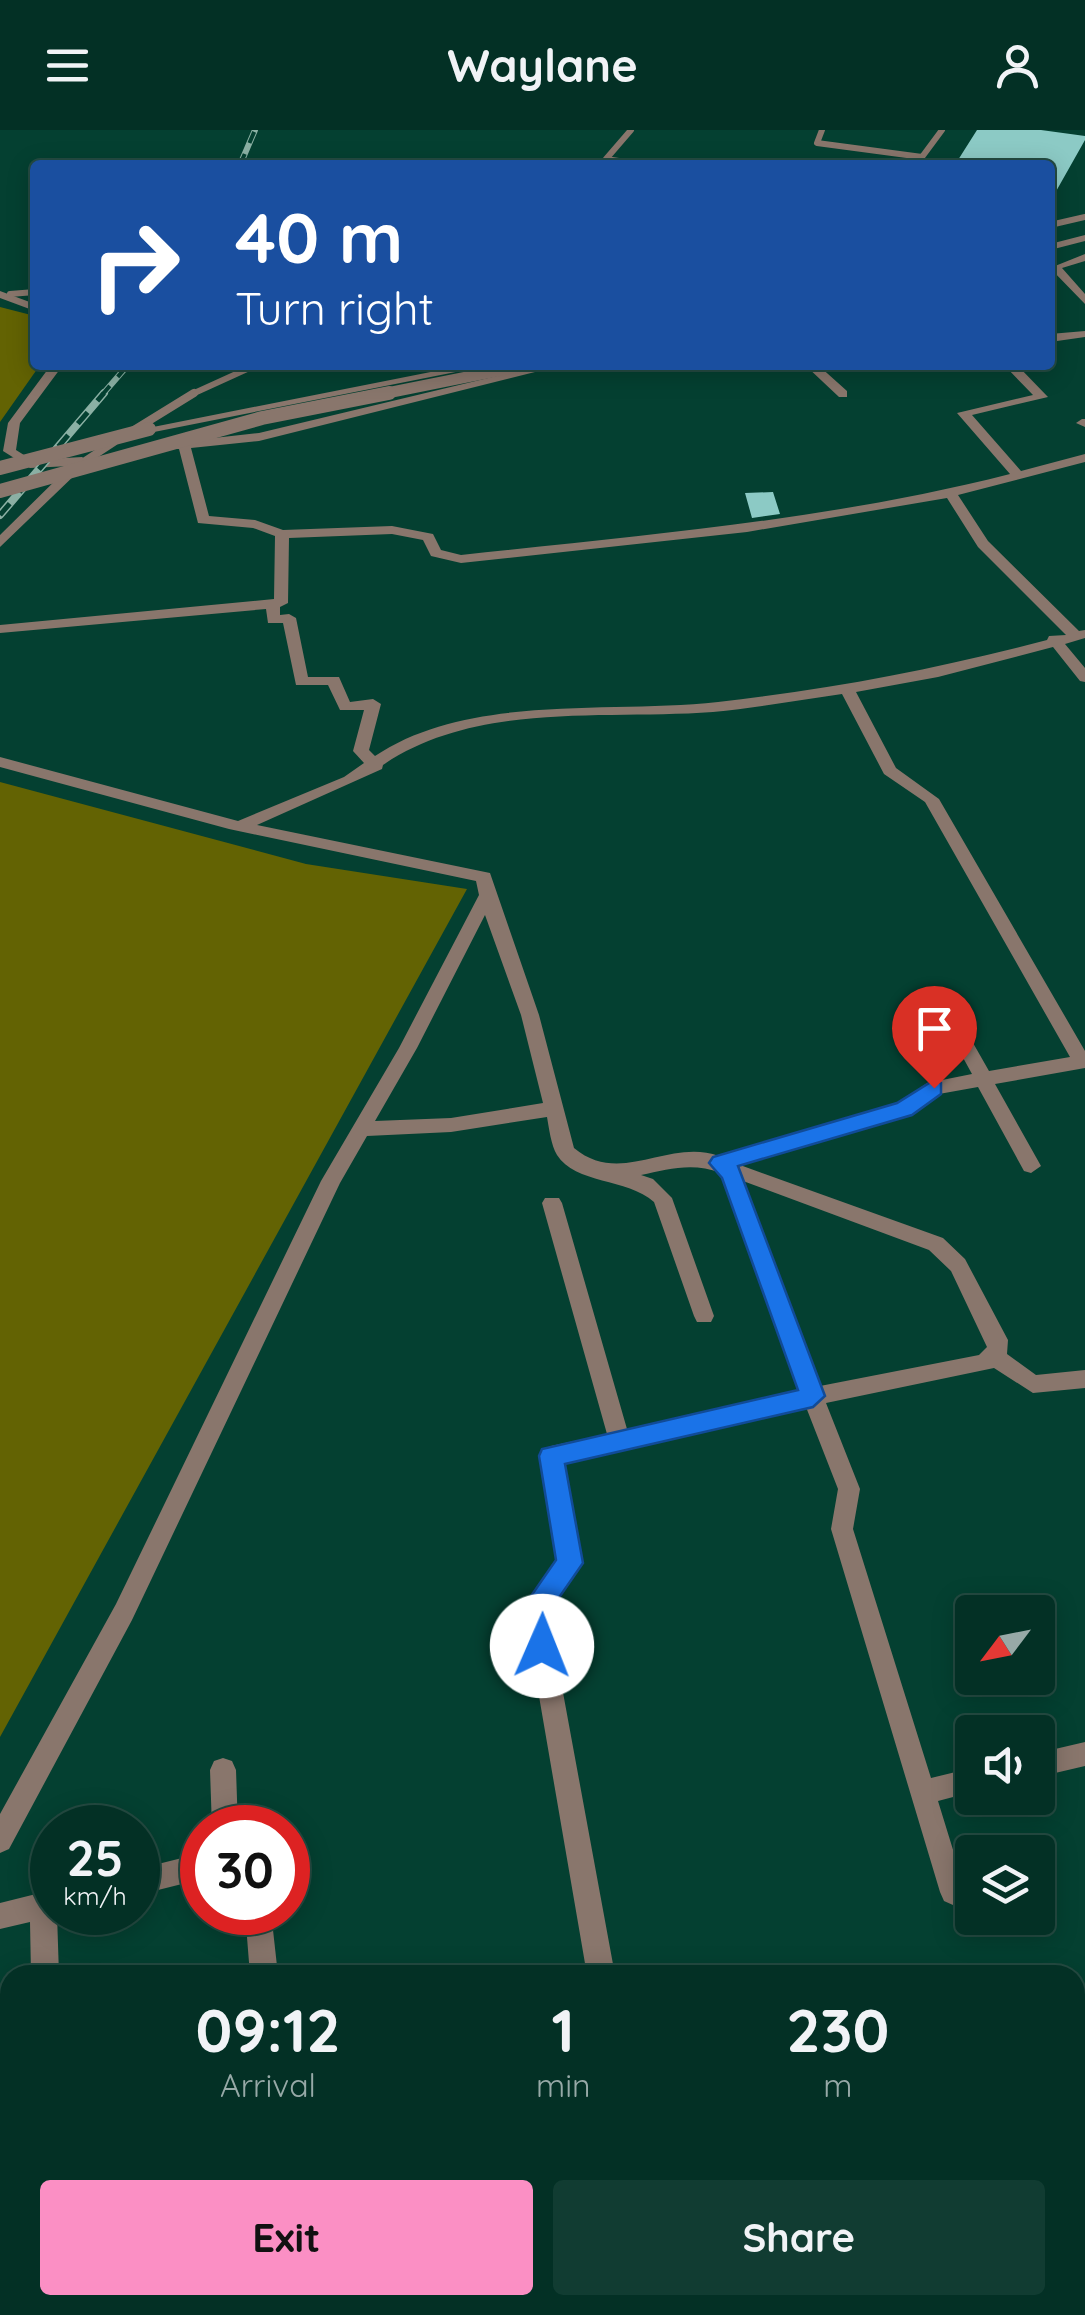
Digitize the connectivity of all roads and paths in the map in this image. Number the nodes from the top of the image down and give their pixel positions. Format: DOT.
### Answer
graph roads {
  1 [pos="632,130"];
  2 [pos="822,130"];
  3 [pos="942,130"];
  4 [pos="612,160"];
  5 [pos="1085,217"];
  6 [pos="1055,224"];
  7 [pos="1085,238"];
  8 [pos="1055,246"];
  9 [pos="1085,248"];
  10 [pos="1085,258"];
  11 [pos="1055,262"];
  12 [pos="1055,263"];
  13 [pos="1055,269"];
  14 [pos="30,292"];
  15 [pos="5,294"];
  16 [pos="1085,300"];
  17 [pos="30,306"];
  18 [pos="1085,334"];
  19 [pos="1055,337"];
  20 [pos="52,370"];
  21 [pos="243,370"];
  22 [pos="458,370"];
  23 [pos="502,370"];
  24 [pos="536,370"];
  25 [pos="816,370"];
  26 [pos="1015,370"];
  27 [pos="842,394"];
  28 [pos="184,445"];
  29 [pos="10,450"];
  30 [pos="1085,458"];
  31 [pos="80,464"];
  32 [pos="0,466"];
  33 [pos="1019,476"];
  34 [pos="0,490"];
  35 [pos="950,493"];
  36 [pos="282,534"];
  37 [pos="0,543"];
  38 [pos="273,604"];
  39 [pos="0,629"];
  40 [pos="1080,635"];
  41 [pos="1054,638"];
  42 [pos="1085,678"];
  43 [pos="847,689"];
  44 [pos="0,762"];
  45 [pos="376,766"];
  46 [pos="240,826"];
  47 [pos="487,895"];
  48 [pos="942,1003"];
  49 [pos="1083,1061"];
  50 [pos="983,1080"];
  51 [pos="552,1109"];
  52 [pos="361,1129"];
  53 [pos="724,1166"];
  54 [pos="1031,1166"];
  55 [pos="606,1173"];
  56 [pos="552,1204"];
  57 [pos="704,1316"];
  58 [pos="994,1357"];
  59 [pos="1085,1379"];
  60 [pos="813,1396"];
  61 [pos="620,1442"];
  62 [pos="1085,1754"];
  63 [pos="1055,1761"];
  64 [pos="222,1770"];
  65 [pos="955,1784"];
  66 [pos="923,1792"];
  67 [pos="224,1805"];
  68 [pos="0,1840"];
  69 [pos="954,1892"];
  70 [pos="30,1908"];
  71 [pos="0,1916"];
  72 [pos="47,1935"];
  73 [pos="260,1935"];
  74 [pos="45,1965"];
  75 [pos="263,1965"];
  76 [pos="599,1965"];
  1 -- 4 [label="lane"];
  2 -- 3 [label="lane"];
  5 -- 6 [label="lane"];
  7 -- 8 [label="street"];
  9 -- 11 [label="street"];
  10 -- 12 [label="street"];
  13 -- 16 [label="street"];
  14 -- 15 [label="lane"];
  15 -- 17 [label="street"];
  18 -- 19 [label="street"];
  20 -- 29 [label="street"];
  21 -- 31 [label="lane"];
  22 -- 32 [label="street, bridge"];
  23 -- 34 [label="street, bridge"];
  24 -- 28 [label="street"];
  25 -- 27 [label="street"];
  26 -- 33 [label="street"];
  28 -- 31 [label="street"];
  28 -- 36 [label="street"];
  29 -- 31 [label="street"];
  29 -- 32 [label="street"];
  30 -- 33 [label="street"];
  31 -- 37 [label="street"];
  33 -- 35 [label="street"];
  35 -- 36 [label="street"];
  35 -- 40 [label="street"];
  36 -- 38 [label="street"];
  38 -- 39 [label="street"];
  38 -- 45 [label="street"];
  40 -- 41 [label="street"];
  41 -- 42 [label="street"];
  41 -- 43 [label="street"];
  43 -- 45 [label="street"];
  43 -- 49 [label="street"];
  44 -- 46 [label="street"];
  45 -- 46 [label="street"];
  46 -- 47 [label="street"];
  47 -- 51 [label="street"];
  47 -- 52 [label="street"];
  48 -- 50 [label="street"];
  49 -- 50 [label="street"];
  50 -- 53 [label="street"];
  50 -- 54 [label="street"];
  51 -- 52 [label="street"];
  51 -- 55 [label="street"];
  52 -- 68 [label="street"];
  53 -- 55 [label="street"];
  53 -- 58 [label="street"];
  53 -- 60 [label="street"];
  55 -- 57 [label="street"];
  56 -- 61 [label="street"];
  58 -- 59 [label="street"];
  58 -- 60 [label="street"];
  60 -- 61 [label="street"];
  60 -- 66 [label="street"];
  61 -- 76 [label="street"];
  62 -- 63 [label="street"];
  64 -- 67 [label="street"];
  65 -- 66 [label="street"];
  66 -- 69 [label="street"];
  70 -- 71 [label="street"];
  72 -- 74 [label="street"];
  73 -- 75 [label="street"];
}
